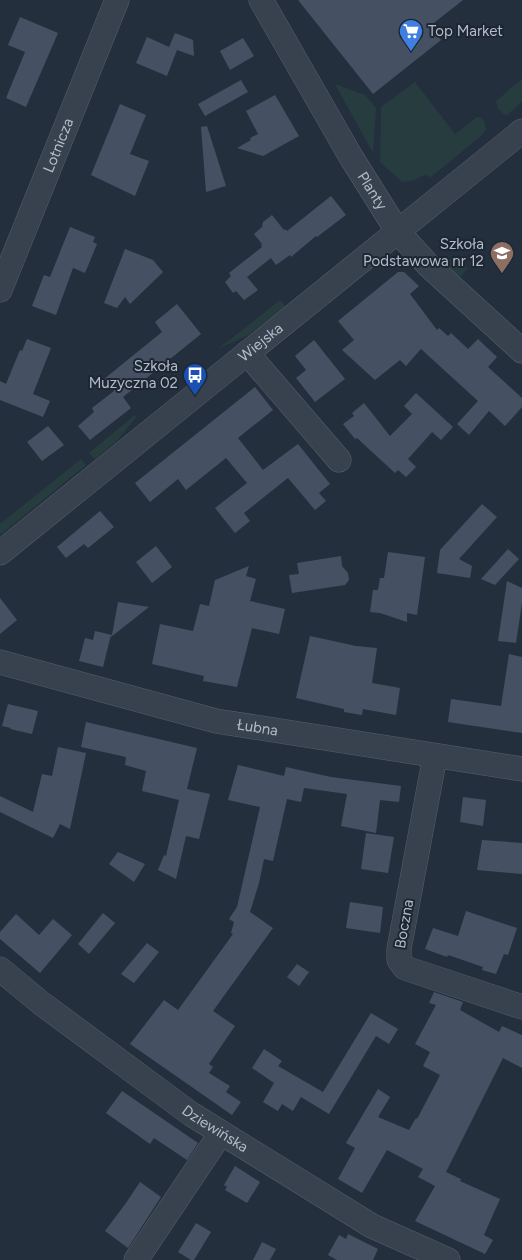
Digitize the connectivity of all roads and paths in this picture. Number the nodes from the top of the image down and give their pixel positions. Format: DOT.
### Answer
graph roads {
  1 [pos="117,0"];
  2 [pos="261,0"];
  3 [pos="522,131"];
  4 [pos="398,232"];
  5 [pos="7,253"];
  6 [pos="0,290"];
  7 [pos="522,351"];
  8 [pos="247,353"];
  9 [pos="339,460"];
  10 [pos="0,554"];
  11 [pos="0,662"];
  12 [pos="435,756"];
  13 [pos="522,769"];
  14 [pos="0,969"];
  15 [pos="522,1007"];
  16 [pos="222,1133"];
  17 [pos="136,1260"];
  18 [pos="448,1260"];
  1 -- 5 [label="street, Lotnicza"];
  2 -- 4 [label="street, Planty"];
  3 -- 4 [label="street, Wiejska"];
  4 -- 7 [label="street, Planty"];
  4 -- 8 [label="street, Wiejska"];
  5 -- 6 [label="street, Lotnicza"];
  8 -- 9 [label="street"];
  8 -- 10 [label="street, Wiejska"];
  11 -- 12 [label="street, Łubna"];
  12 -- 13 [label="street, Łubna"];
  12 -- 15 [label="street, Boczna"];
  14 -- 16 [label="street, Dziewińska"];
  16 -- 17 [label="street"];
  16 -- 18 [label="street, Dziewińska"];
}
